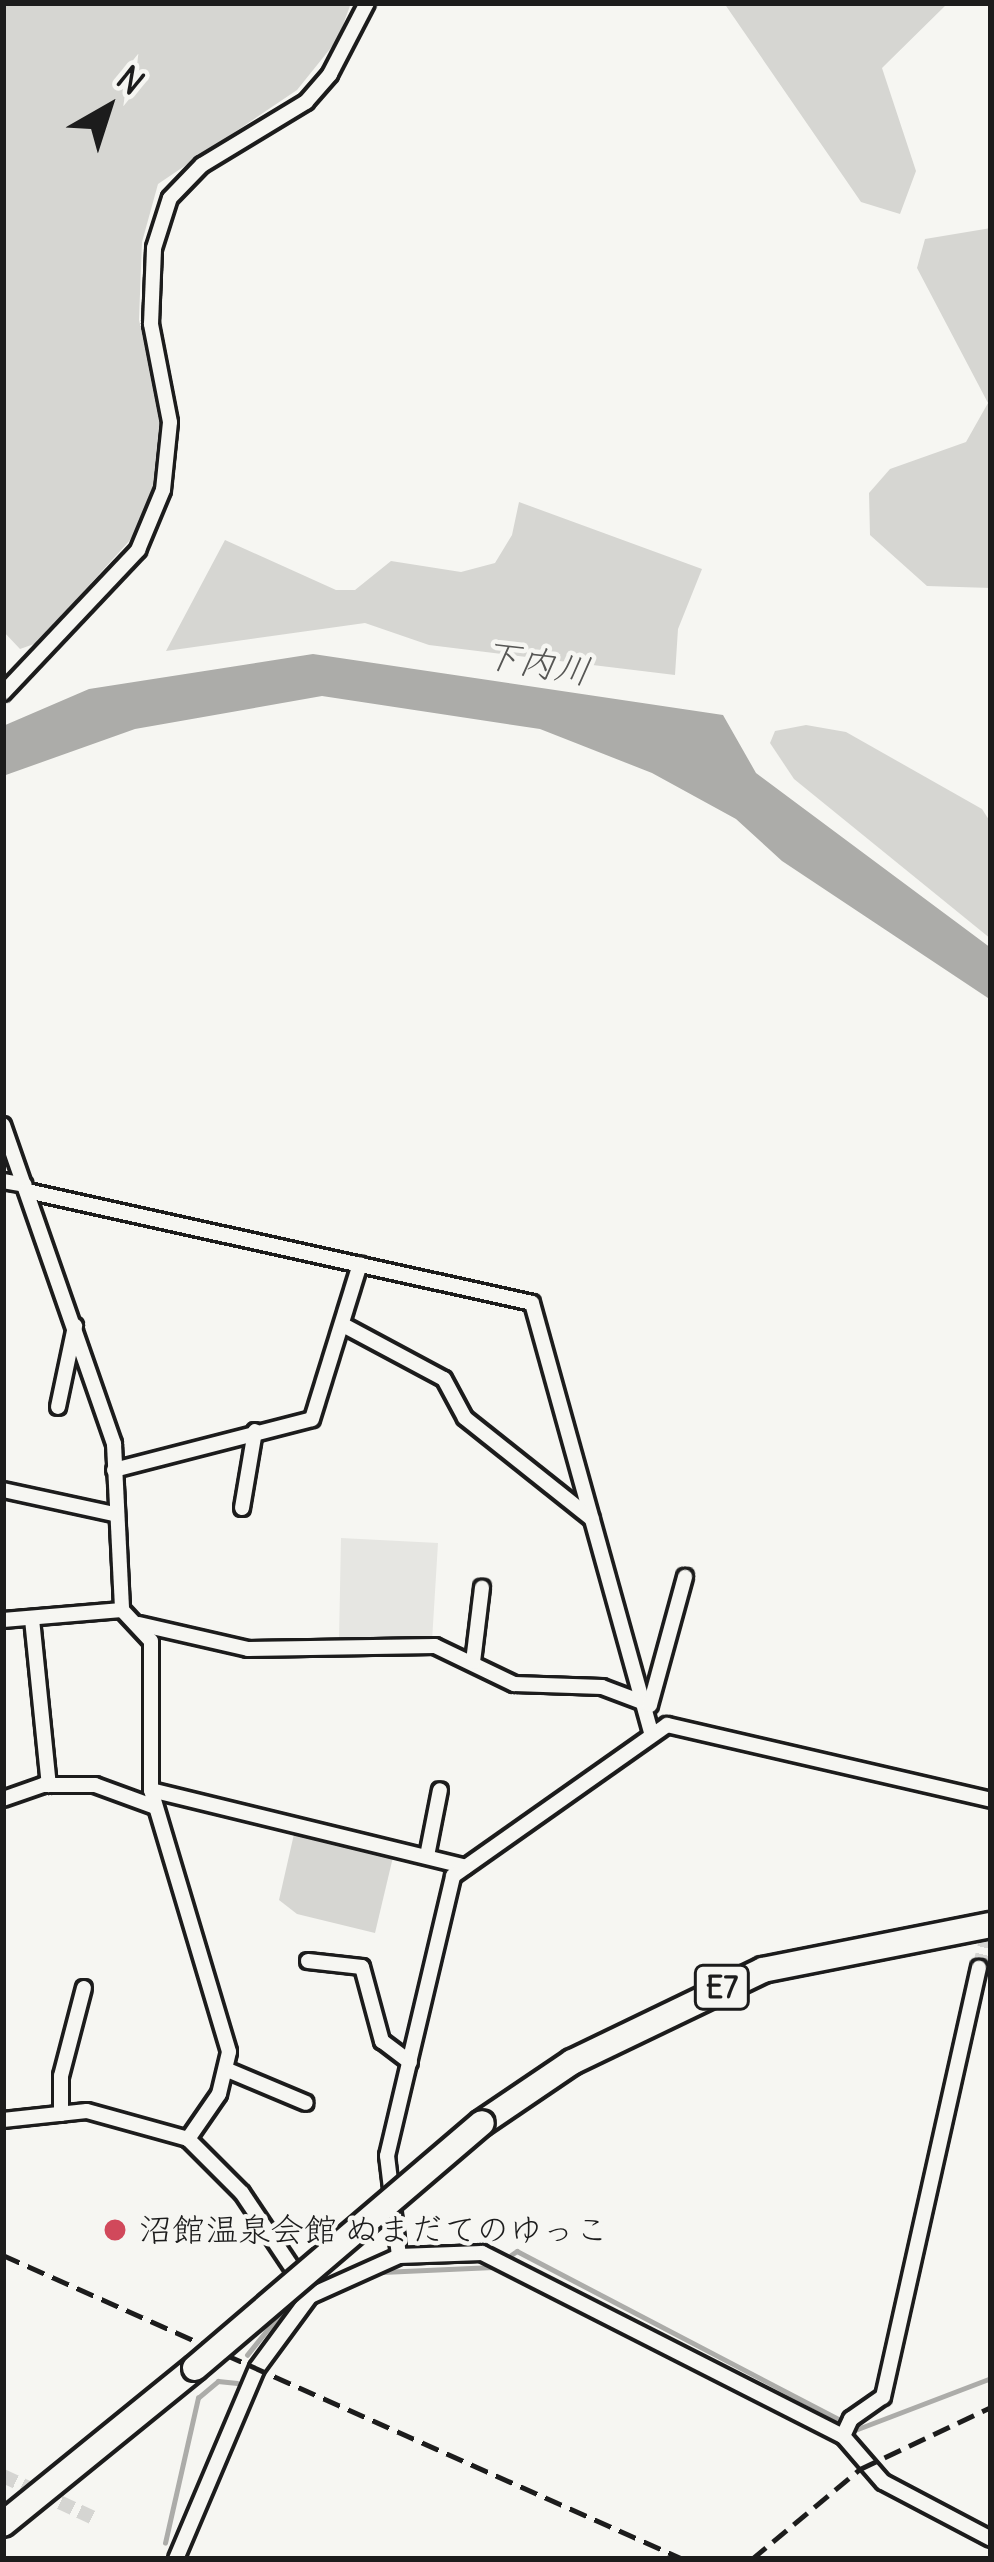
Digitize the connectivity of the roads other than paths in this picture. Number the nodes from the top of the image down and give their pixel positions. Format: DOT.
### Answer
graph roads {
  1 [pos="367,3"];
  2 [pos="3,693"];
  3 [pos="3,1125"];
  4 [pos="3,1181"];
  5 [pos="26,1188"];
  6 [pos="360,1264"];
  7 [pos="75,1326"];
  8 [pos="345,1326"];
  9 [pos="58,1407"];
  10 [pos="255,1431"];
  11 [pos="114,1470"];
  12 [pos="3,1490"];
  13 [pos="242,1508"];
  14 [pos="114,1514"];
  15 [pos="592,1519"];
  16 [pos="685,1576"];
  17 [pos="482,1588"];
  18 [pos="122,1610"];
  19 [pos="32,1619"];
  20 [pos="3,1620"];
  21 [pos="139,1624"];
  22 [pos="473,1662"];
  23 [pos="650,1705"];
  24 [pos="651,1732"];
  25 [pos="49,1785"];
  26 [pos="151,1790"];
  27 [pos="440,1790"];
  28 [pos="3,1799"];
  29 [pos="991,1800"];
  30 [pos="155,1808"];
  31 [pos="427,1856"];
  32 [pos="466,1867"];
  33 [pos="991,1925"];
  34 [pos="308,1961"];
  35 [pos="979,1968"];
  36 [pos="84,1988"];
  37 [pos="984,1993"];
  38 [pos="410,2062"];
  39 [pos="230,2071"];
  40 [pos="306,2103"];
  41 [pos="61,2114"];
  42 [pos="3,2120"];
  43 [pos="188,2139"];
  44 [pos="399,2256"];
  45 [pos="310,2296"];
  46 [pos="843,2436"];
  47 [pos="3,2524"];
  48 [pos="991,2539"];
  49 [pos="178,2558"];
  1 -- 2 [label="street"];
  3 -- 5 [label="street"];
  4 -- 5 [label="street"];
  5 -- 6 [label="street"];
  5 -- 7 [label="street"];
  6 -- 8 [label="street"];
  6 -- 15 [label="street"];
  7 -- 9 [label="street"];
  7 -- 11 [label="street"];
  8 -- 10 [label="street"];
  8 -- 15 [label="street"];
  10 -- 11 [label="street"];
  10 -- 13 [label="street"];
  11 -- 14 [label="street"];
  12 -- 14 [label="street"];
  14 -- 18 [label="street"];
  15 -- 23 [label="street"];
  16 -- 23 [label="street"];
  17 -- 22 [label="street"];
  18 -- 19 [label="street"];
  18 -- 21 [label="street"];
  19 -- 20 [label="street"];
  19 -- 25 [label="street"];
  21 -- 22 [label="street"];
  21 -- 26 [label="street"];
  22 -- 23 [label="street"];
  23 -- 24 [label="street"];
  24 -- 29 [label="street"];
  24 -- 32 [label="street"];
  25 -- 28 [label="street"];
  25 -- 30 [label="street"];
  26 -- 30 [label="street"];
  26 -- 31 [label="street"];
  27 -- 31 [label="street"];
  30 -- 39 [label="street"];
  31 -- 32 [label="street"];
  32 -- 38 [label="street"];
  33 -- 47 [label="highway, E7, bridge"];
  34 -- 38 [label="street"];
  35 -- 37 [label="street"];
  36 -- 41 [label="street"];
  37 -- 46 [label="street"];
  38 -- 44 [label="street"];
  39 -- 40 [label="street"];
  39 -- 43 [label="street"];
  41 -- 42 [label="street"];
  41 -- 43 [label="street"];
  43 -- 45 [label="street"];
  44 -- 45 [label="street"];
  44 -- 46 [label="street"];
  45 -- 49 [label="street"];
  46 -- 48 [label="street"];
}
